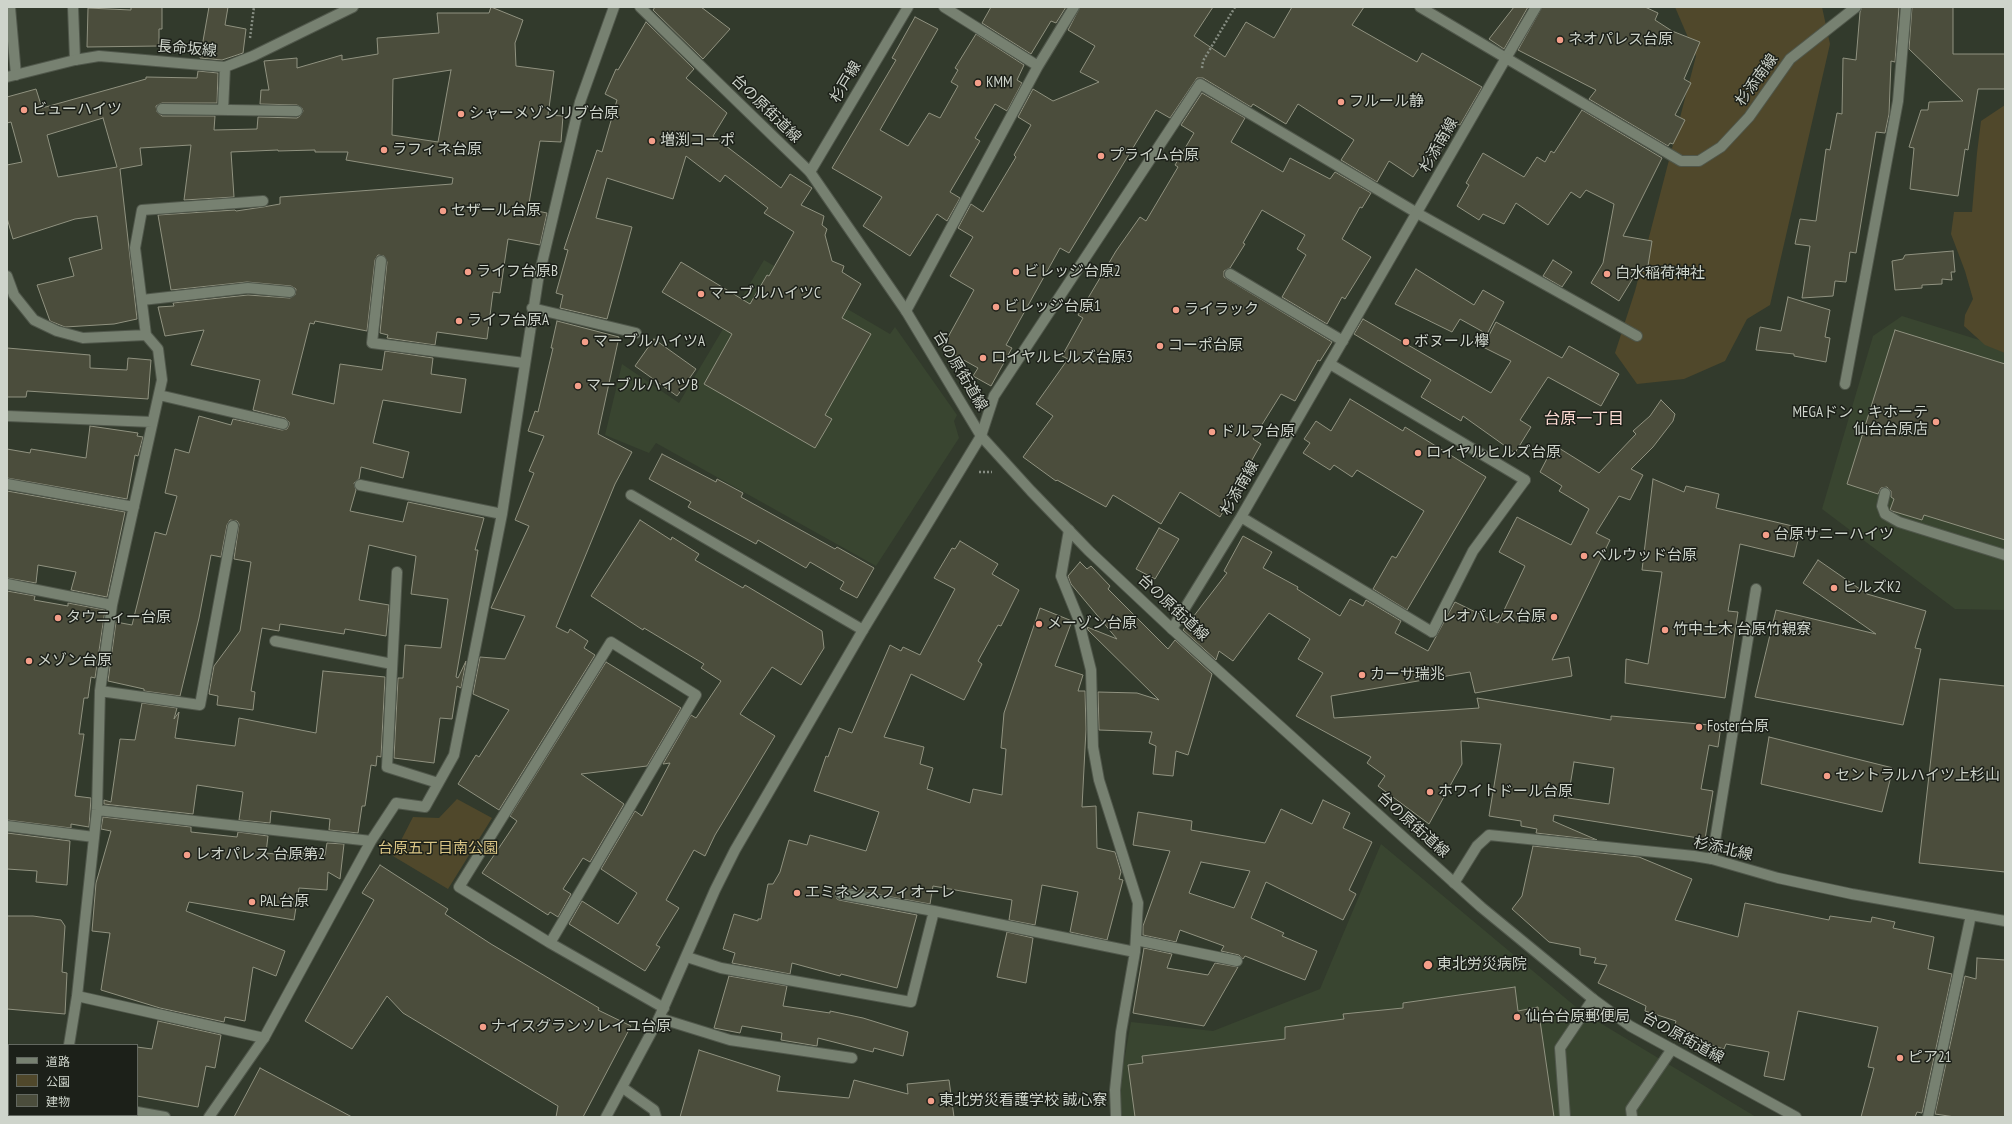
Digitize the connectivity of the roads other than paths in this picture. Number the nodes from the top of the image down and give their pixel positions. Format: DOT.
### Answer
graph roads {
  1 [pos="10,7"];
  2 [pos="72,7"];
  3 [pos="353,7"];
  4 [pos="614,7"];
  5 [pos="640,7"];
  6 [pos="908,7"];
  7 [pos="944,7"];
  8 [pos="1074,7"];
  9 [pos="1420,7"];
  10 [pos="1536,7"];
  11 [pos="1856,7"];
  12 [pos="1906,7"];
  13 [pos="1506,58"];
  14 [pos="75,60"];
  15 [pos="1038,66"];
  16 [pos="225,67"];
  17 [pos="11,76"];
  18 [pos="162,109"];
  19 [pos="223,110"];
  20 [pos="297,111"];
  21 [pos="810,172"];
  22 [pos="263,201"];
  23 [pos="1417,213"];
  24 [pos="381,261"];
  25 [pos="1230,274"];
  26 [pos="7,276"];
  27 [pos="290,292"];
  28 [pos="11,295"];
  29 [pos="142,300"];
  30 [pos="532,308"];
  31 [pos="906,311"];
  32 [pos="636,333"];
  33 [pos="146,335"];
  34 [pos="1637,336"];
  35 [pos="1343,341"];
  36 [pos="524,363"];
  37 [pos="1330,364"];
  38 [pos="1845,384"];
  39 [pos="159,395"];
  40 [pos="7,416"];
  41 [pos="152,422"];
  42 [pos="283,424"];
  43 [pos="981,436"];
  44 [pos="7,484"];
  45 [pos="360,485"];
  46 [pos="1885,493"];
  47 [pos="631,495"];
  48 [pos="134,507"];
  49 [pos="502,514"];
  50 [pos="1241,517"];
  51 [pos="233,526"];
  52 [pos="1069,530"];
  53 [pos="2005,555"];
  54 [pos="396,572"];
  55 [pos="7,584"];
  56 [pos="1756,589"];
  57 [pos="112,605"];
  58 [pos="863,630"];
  59 [pos="1172,630"];
  60 [pos="275,641"];
  61 [pos="392,664"];
  62 [pos="100,691"];
  63 [pos="438,783"];
  64 [pos="97,810"];
  65 [pos="7,826"];
  66 [pos="94,836"];
  67 [pos="370,841"];
  68 [pos="1712,859"];
  69 [pos="1454,883"];
  70 [pos="841,894"];
  71 [pos="934,911"];
  72 [pos="1971,915"];
  73 [pos="2005,920"];
  74 [pos="1136,940"];
  75 [pos="550,943"];
  76 [pos="1135,952"];
  77 [pos="687,957"];
  78 [pos="1237,961"];
  79 [pos="77,996"];
  80 [pos="1593,999"];
  81 [pos="664,1008"];
  82 [pos="659,1018"];
  83 [pos="264,1038"];
  84 [pos="69,1044"];
  85 [pos="1672,1049"];
  86 [pos="852,1058"];
  87 [pos="623,1088"];
  88 [pos="138,1112"];
  89 [pos="165,1117"];
  90 [pos="209,1117"];
  91 [pos="606,1117"];
  92 [pos="656,1117"];
  93 [pos="1116,1117"];
  94 [pos="1565,1117"];
  95 [pos="1632,1117"];
  96 [pos="1796,1117"];
  97 [pos="1928,1117"];
  1 -- 17 [label="street"];
  2 -- 14 [label="street"];
  3 -- 16 [label="street, 長命坂線"];
  4 -- 30 [label="street"];
  5 -- 21 [label="street, 台の原街道線"];
  6 -- 21 [label="street, 杉戸線"];
  7 -- 15 [label="street"];
  8 -- 15 [label="street"];
  9 -- 13 [label="street"];
  10 -- 13 [label="street"];
  11 -- 13 [label="street, 杉添南線"];
  12 -- 38 [label="street"];
  13 -- 23 [label="street, 杉添南線"];
  14 -- 16 [label="street, 長命坂線"];
  14 -- 17 [label="street, 長命坂線"];
  15 -- 31 [label="street"];
  16 -- 19 [label="street"];
  18 -- 19 [label="street"];
  19 -- 20 [label="street"];
  21 -- 31 [label="street, 台の原街道線"];
  22 -- 29 [label="street"];
  23 -- 34 [label="street"];
  23 -- 35 [label="street, 杉添南線"];
  23 -- 43 [label="street"];
  24 -- 36 [label="street"];
  25 -- 35 [label="street"];
  26 -- 28 [label="street"];
  27 -- 29 [label="street"];
  28 -- 33 [label="street"];
  29 -- 33 [label="street"];
  30 -- 32 [label="street"];
  30 -- 36 [label="street"];
  31 -- 43 [label="street, 台の原街道線"];
  33 -- 39 [label="street"];
  35 -- 37 [label="street, 杉添南線"];
  36 -- 49 [label="street"];
  37 -- 50 [label="street, 杉添南線"];
  37 -- 50 [label="street"];
  39 -- 41 [label="street"];
  39 -- 42 [label="street"];
  40 -- 41 [label="street"];
  41 -- 48 [label="street"];
  43 -- 52 [label="street, 台の原街道線"];
  43 -- 58 [label="street"];
  44 -- 48 [label="street"];
  45 -- 49 [label="street"];
  46 -- 53 [label="street"];
  47 -- 58 [label="street"];
  48 -- 57 [label="street"];
  49 -- 63 [label="street"];
  50 -- 59 [label="street, 杉添南線"];
  51 -- 62 [label="street"];
  52 -- 59 [label="street, 台の原街道線"];
  52 -- 74 [label="street"];
  54 -- 61 [label="street"];
  55 -- 57 [label="street"];
  56 -- 68 [label="street"];
  57 -- 62 [label="street"];
  58 -- 77 [label="street"];
  59 -- 69 [label="street, 台の原街道線"];
  60 -- 61 [label="street"];
  61 -- 63 [label="street"];
  62 -- 64 [label="street"];
  63 -- 67 [label="street"];
  64 -- 66 [label="street"];
  64 -- 67 [label="street"];
  65 -- 66 [label="street"];
  66 -- 79 [label="street"];
  67 -- 83 [label="street"];
  68 -- 69 [label="street, 杉添北線"];
  68 -- 72 [label="street, 杉添北線"];
  69 -- 80 [label="street, 台の原街道線"];
  70 -- 71 [label="street"];
  71 -- 76 [label="street"];
  71 -- 77 [label="street"];
  72 -- 73 [label="street, 杉添北線"];
  72 -- 97 [label="street"];
  74 -- 76 [label="street"];
  74 -- 78 [label="street"];
  75 -- 75 [label="street"];
  75 -- 81 [label="street"];
  76 -- 93 [label="street"];
  77 -- 81 [label="street"];
  79 -- 83 [label="street"];
  79 -- 84 [label="street"];
  80 -- 85 [label="street, 台の原街道線"];
  80 -- 94 [label="street"];
  81 -- 82 [label="street"];
  82 -- 86 [label="street"];
  82 -- 87 [label="street"];
  83 -- 90 [label="street"];
  85 -- 95 [label="street"];
  85 -- 96 [label="street, 台の原街道線"];
  87 -- 91 [label="street"];
  87 -- 92 [label="street"];
  88 -- 89 [label="street"];
}
